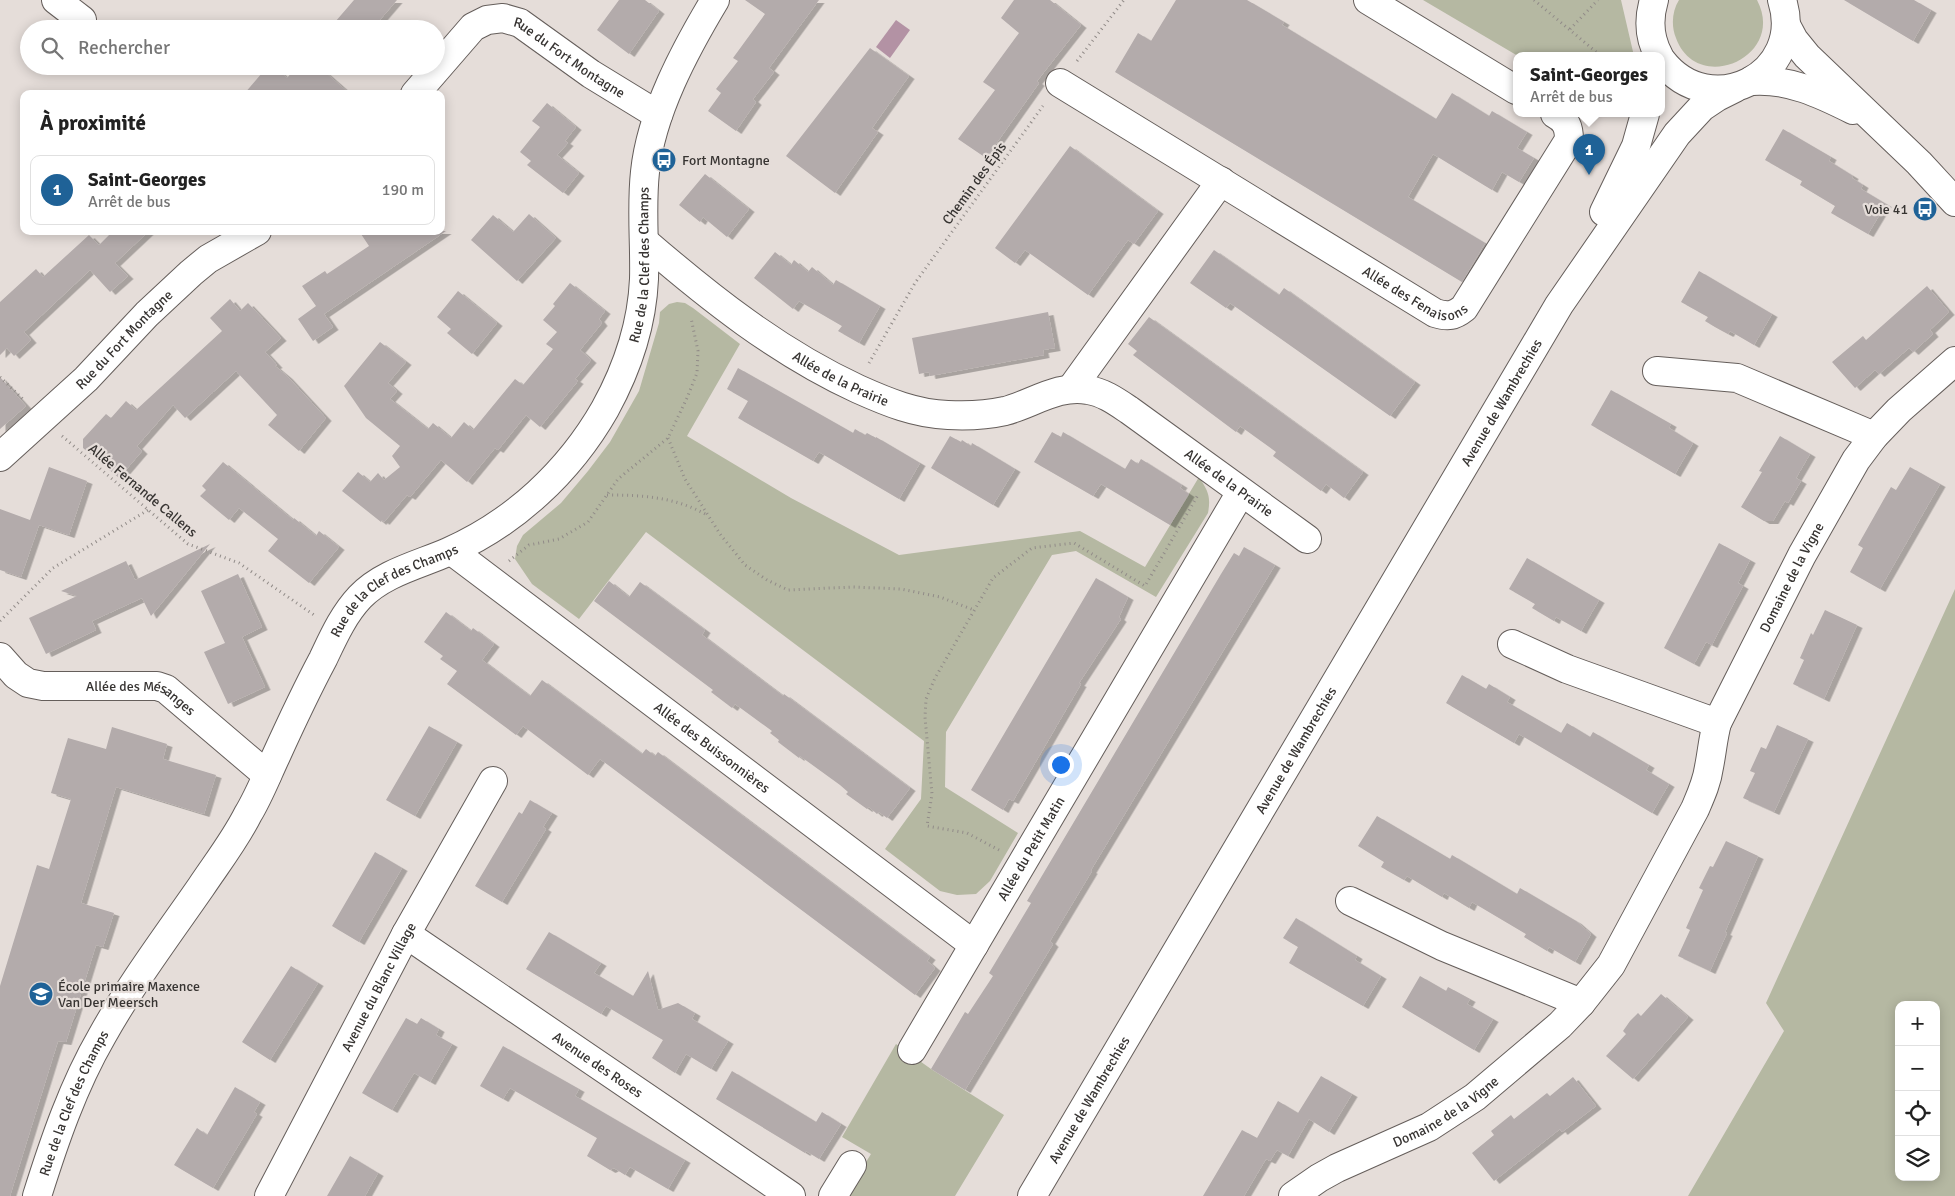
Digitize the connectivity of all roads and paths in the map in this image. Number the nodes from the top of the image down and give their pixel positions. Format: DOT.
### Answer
graph roads {
  1 [pos="56,0"];
  2 [pos="715,0"];
  3 [pos="1124,0"];
  4 [pos="1368,0"];
  5 [pos="1534,0"];
  6 [pos="1598,0"];
  7 [pos="1648,6"];
  8 [pos="1784,12"];
  9 [pos="82,20"];
  10 [pos="1570,30"];
  11 [pos="1596,52"];
  12 [pos="1656,52"];
  13 [pos="445,59"];
  14 [pos="1665,64"];
  15 [pos="431,75"];
  16 [pos="1060,83"];
  17 [pos="1743,85"];
  18 [pos="1513,88"];
  19 [pos="418,90"];
  20 [pos="658,115"];
  21 [pos="1560,117"];
  22 [pos="1644,117"];
  23 [pos="1872,119"];
  24 [pos="1220,181"];
  25 [pos="1955,202"];
  26 [pos="250,235"];
  27 [pos="644,241"];
  28 [pos="698,288"];
  29 [pos="1559,305"];
  30 [pos="1955,361"];
  31 [pos="1657,371"];
  32 [pos="855,388"];
  33 [pos="1071,389"];
  34 [pos="43,419"];
  35 [pos="1874,436"];
  36 [pos="668,438"];
  37 [pos="0,457"];
  38 [pos="1212,471"];
  39 [pos="1241,492"];
  40 [pos="607,495"];
  41 [pos="148,510"];
  42 [pos="708,515"];
  43 [pos="1307,539"];
  44 [pos="452,551"];
  45 [pos="487,577"];
  46 [pos="974,610"];
  47 [pos="0,621"];
  48 [pos="337,631"];
  49 [pos="1512,644"];
  50 [pos="0,657"];
  51 [pos="1717,724"];
  52 [pos="267,775"];
  53 [pos="493,781"];
  54 [pos="1021,865"];
  55 [pos="1350,901"];
  56 [pos="406,934"];
  57 [pos="974,944"];
  58 [pos="1581,1003"];
  59 [pos="912,1050"];
  60 [pos="852,1165"];
  61 [pos="37,1196"];
  62 [pos="268,1196"];
  63 [pos="791,1196"];
  64 [pos="833,1196"];
  65 [pos="1032,1196"];
  66 [pos="1293,1196"];
  1 -- 9 [label="street"];
  2 -- 20 [label="street, Rue de la Clef des Champs"];
  3 -- 16 [label="path, Chemin des Épis"];
  4 -- 18 [label="street"];
  5 -- 10 [label="path"];
  6 -- 10 [label="path"];
  7 -- 12 [label="street"];
  8 -- 17 [label="street, Avenue de Wambrechies"];
  8 -- 23 [label="street"];
  10 -- 11 [label="path"];
  13 -- 20 [label="street, Rue du Fort Montagne"];
  14 -- 17 [label="street"];
  15 -- 19 [label="street, Rue du Fort Montagne"];
  16 -- 24 [label="street, Allée des Fenaisons"];
  16 -- 32 [label="path, Chemin des Épis"];
  17 -- 23 [label="street"];
  17 -- 29 [label="street, Avenue de Wambrechies"];
  20 -- 27 [label="street, Rue de la Clef des Champs"];
  21 -- 24 [label="street, Allée des Fenaisons"];
  22 -- 29 [label="street, Avenue de Wambrechies"];
  23 -- 25 [label="street"];
  24 -- 33 [label="street"];
  26 -- 34 [label="street, Rue du Fort Montagne"];
  27 -- 28 [label="street, Allée de la Prairie"];
  27 -- 44 [label="street, Rue de la Clef des Champs"];
  28 -- 32 [label="street, Allée de la Prairie"];
  28 -- 36 [label="path"];
  29 -- 65 [label="street, Avenue de Wambrechies"];
  30 -- 35 [label="street, Domaine de la Vigne"];
  31 -- 35 [label="street"];
  32 -- 33 [label="street, Allée de la Prairie"];
  33 -- 38 [label="street, Allée de la Prairie"];
  34 -- 37 [label="street, Rue du Fort Montagne"];
  34 -- 41 [label="path, Allée Fernande Callens"];
  35 -- 51 [label="street, Domaine de la Vigne"];
  36 -- 40 [label="path"];
  36 -- 42 [label="path"];
  38 -- 39 [label="street, Allée de la Prairie"];
  38 -- 46 [label="path"];
  39 -- 43 [label="street, Allée de la Prairie"];
  39 -- 54 [label="street, Allée du Petit Matin"];
  40 -- 42 [label="path"];
  40 -- 45 [label="path"];
  41 -- 47 [label="path"];
  41 -- 48 [label="path, Allée Fernande Callens"];
  42 -- 46 [label="path"];
  44 -- 45 [label="street, Allée des Buissonnières"];
  44 -- 48 [label="street, Rue de la Clef des Champs"];
  45 -- 57 [label="street, Allée des Buissonnières"];
  46 -- 54 [label="path"];
  48 -- 52 [label="street, Rue de la Clef des Champs"];
  49 -- 51 [label="street"];
  50 -- 52 [label="street, Allée des Mésanges"];
  51 -- 58 [label="street, Domaine de la Vigne"];
  52 -- 61 [label="street, Rue de la Clef des Champs"];
  53 -- 56 [label="street, Avenue du Blanc Village"];
  54 -- 57 [label="street, Allée du Petit Matin"];
  55 -- 58 [label="street"];
  56 -- 62 [label="street, Avenue du Blanc Village"];
  56 -- 63 [label="street, Avenue des Roses"];
  57 -- 59 [label="street, Allée du Petit Matin"];
  58 -- 66 [label="street, Domaine de la Vigne"];
  60 -- 64 [label="street"];
}
